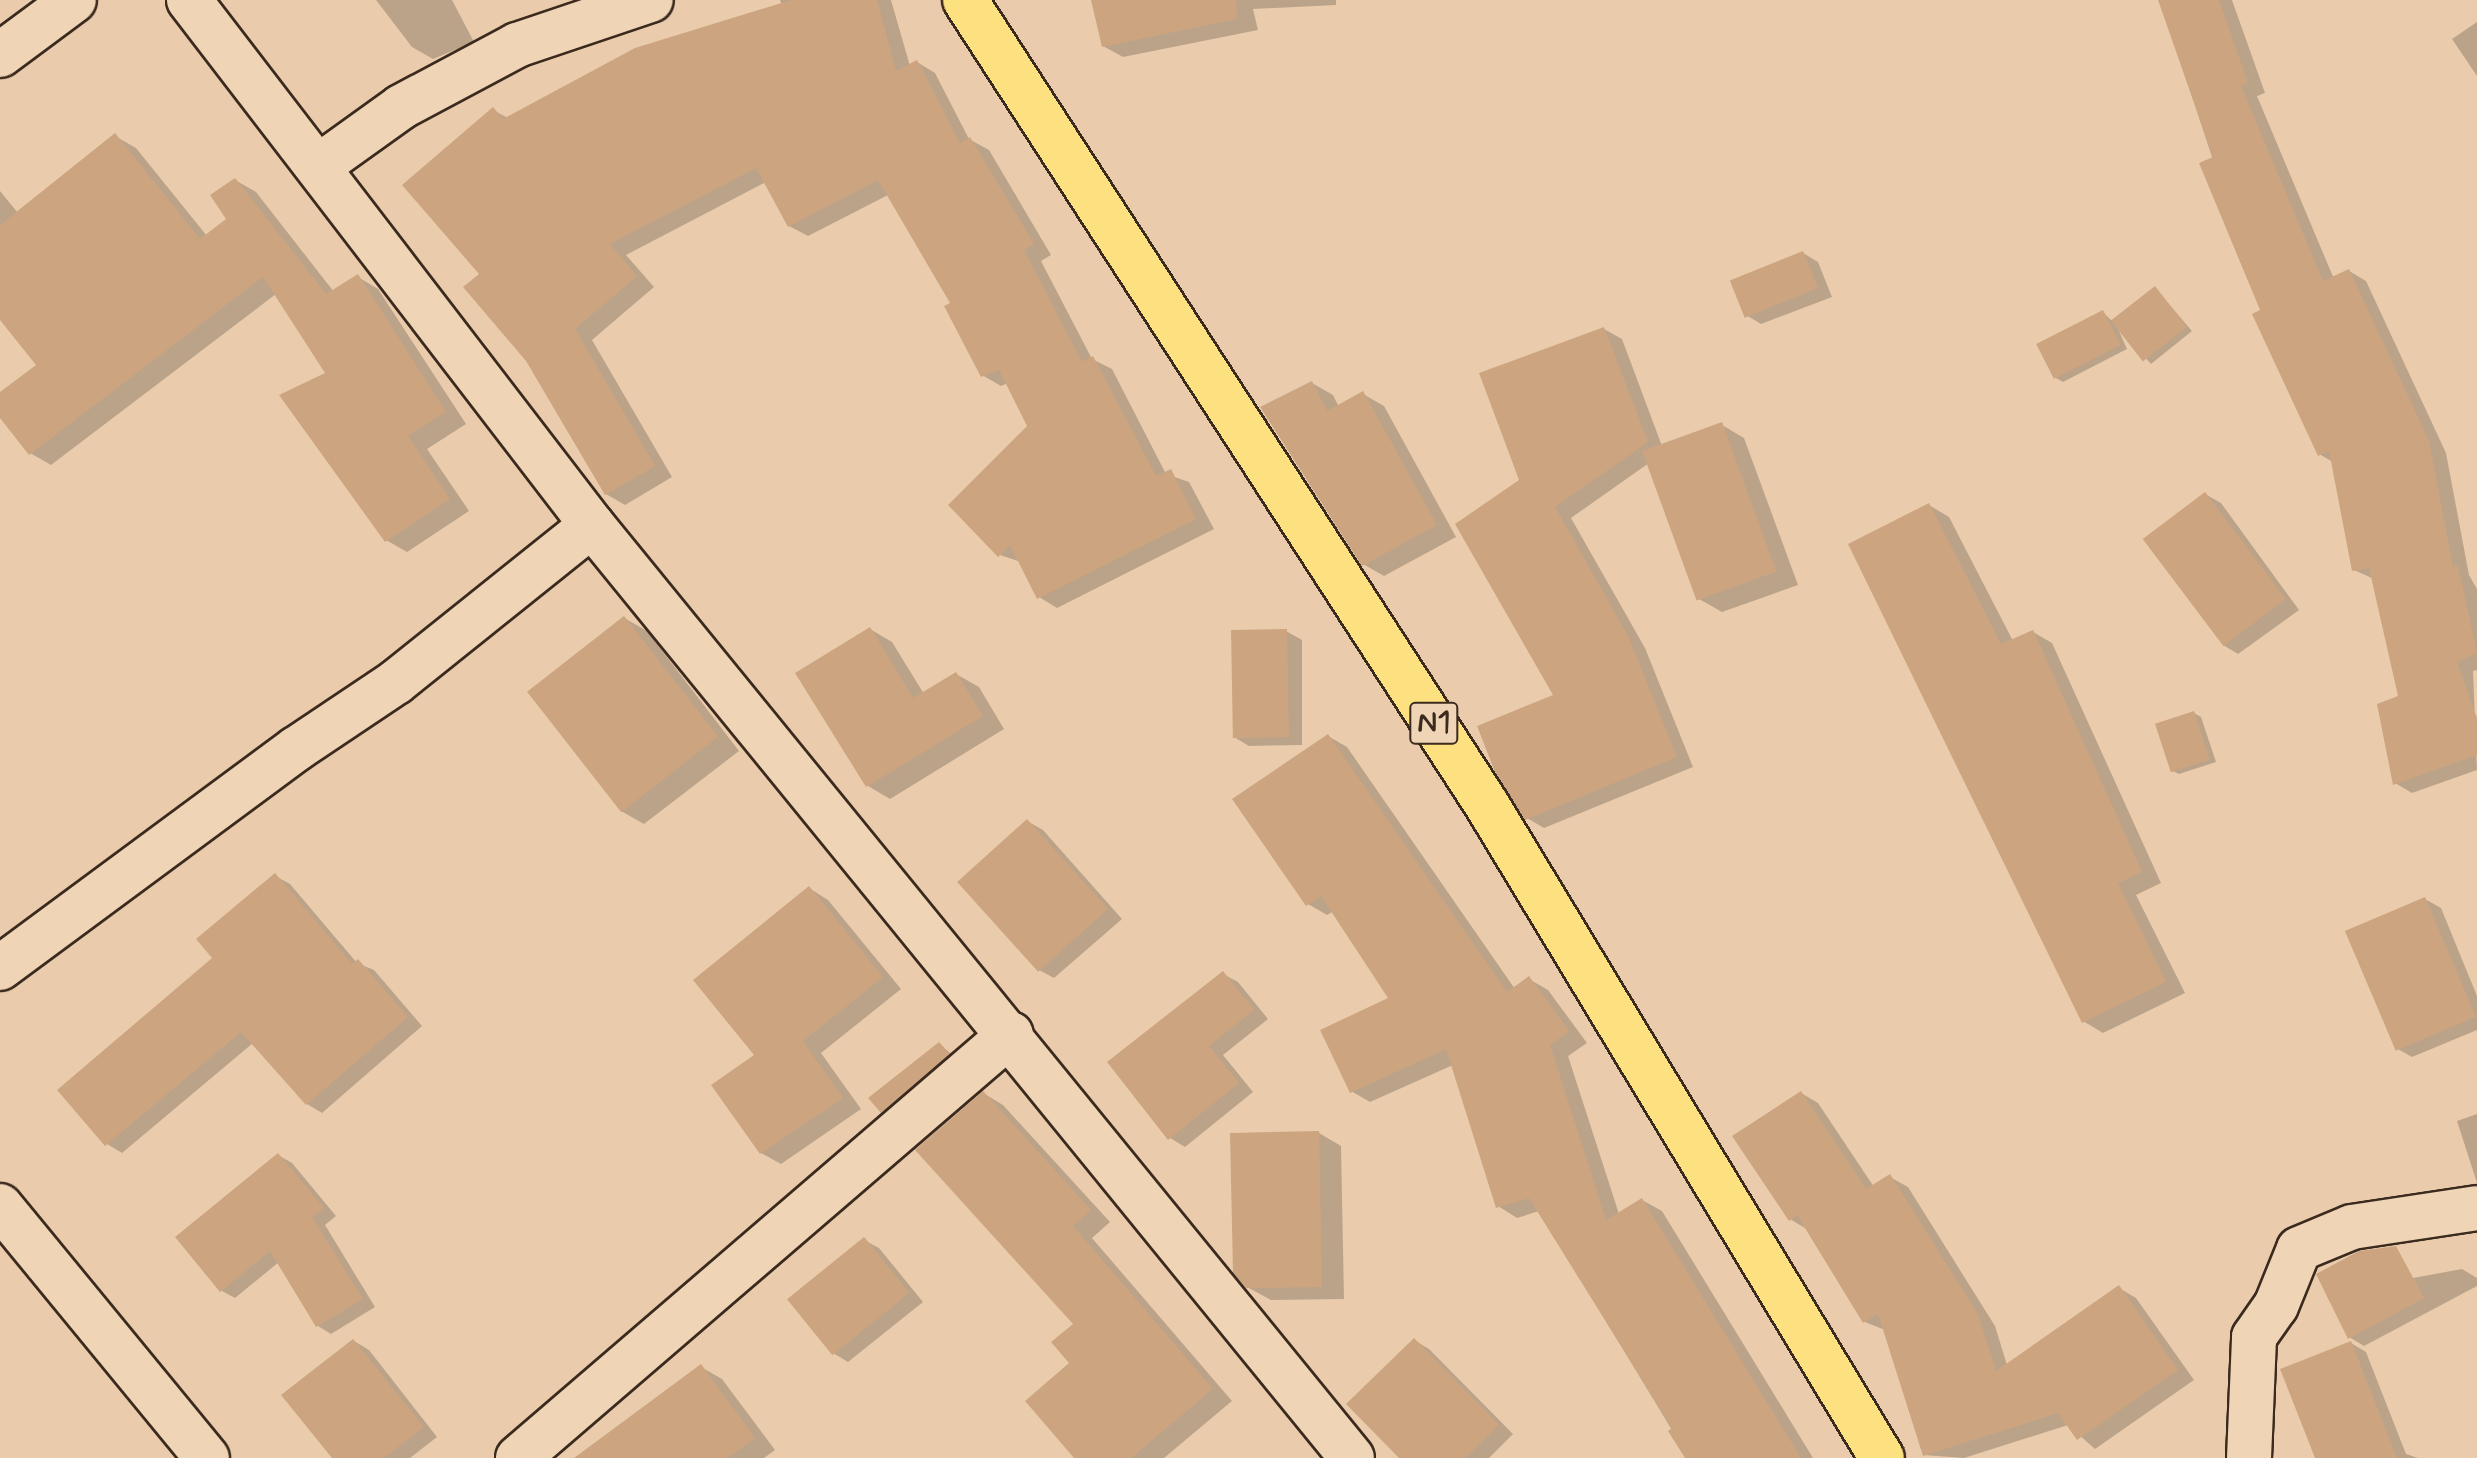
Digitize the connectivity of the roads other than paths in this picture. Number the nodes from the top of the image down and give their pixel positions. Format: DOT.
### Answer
graph roads {
  1 [pos="74,0"];
  2 [pos="189,0"];
  3 [pos="651,0"];
  4 [pos="965,0"];
  5 [pos="0,55"];
  6 [pos="319,166"];
  7 [pos="592,525"];
  8 [pos="0,968"];
  9 [pos="1011,1034"];
  10 [pos="0,1206"];
  11 [pos="2477,1208"];
  12 [pos="207,1458"];
  13 [pos="518,1458"];
  14 [pos="1352,1458"];
  15 [pos="1882,1458"];
  16 [pos="2249,1458"];
  1 -- 5 [label="street"];
  2 -- 6 [label="street"];
  3 -- 6 [label="street"];
  4 -- 15 [label="main road, N1"];
  6 -- 7 [label="street"];
  7 -- 8 [label="street"];
  7 -- 9 [label="street"];
  9 -- 13 [label="street"];
  9 -- 14 [label="street"];
  10 -- 12 [label="street"];
  11 -- 16 [label="street"];
}
